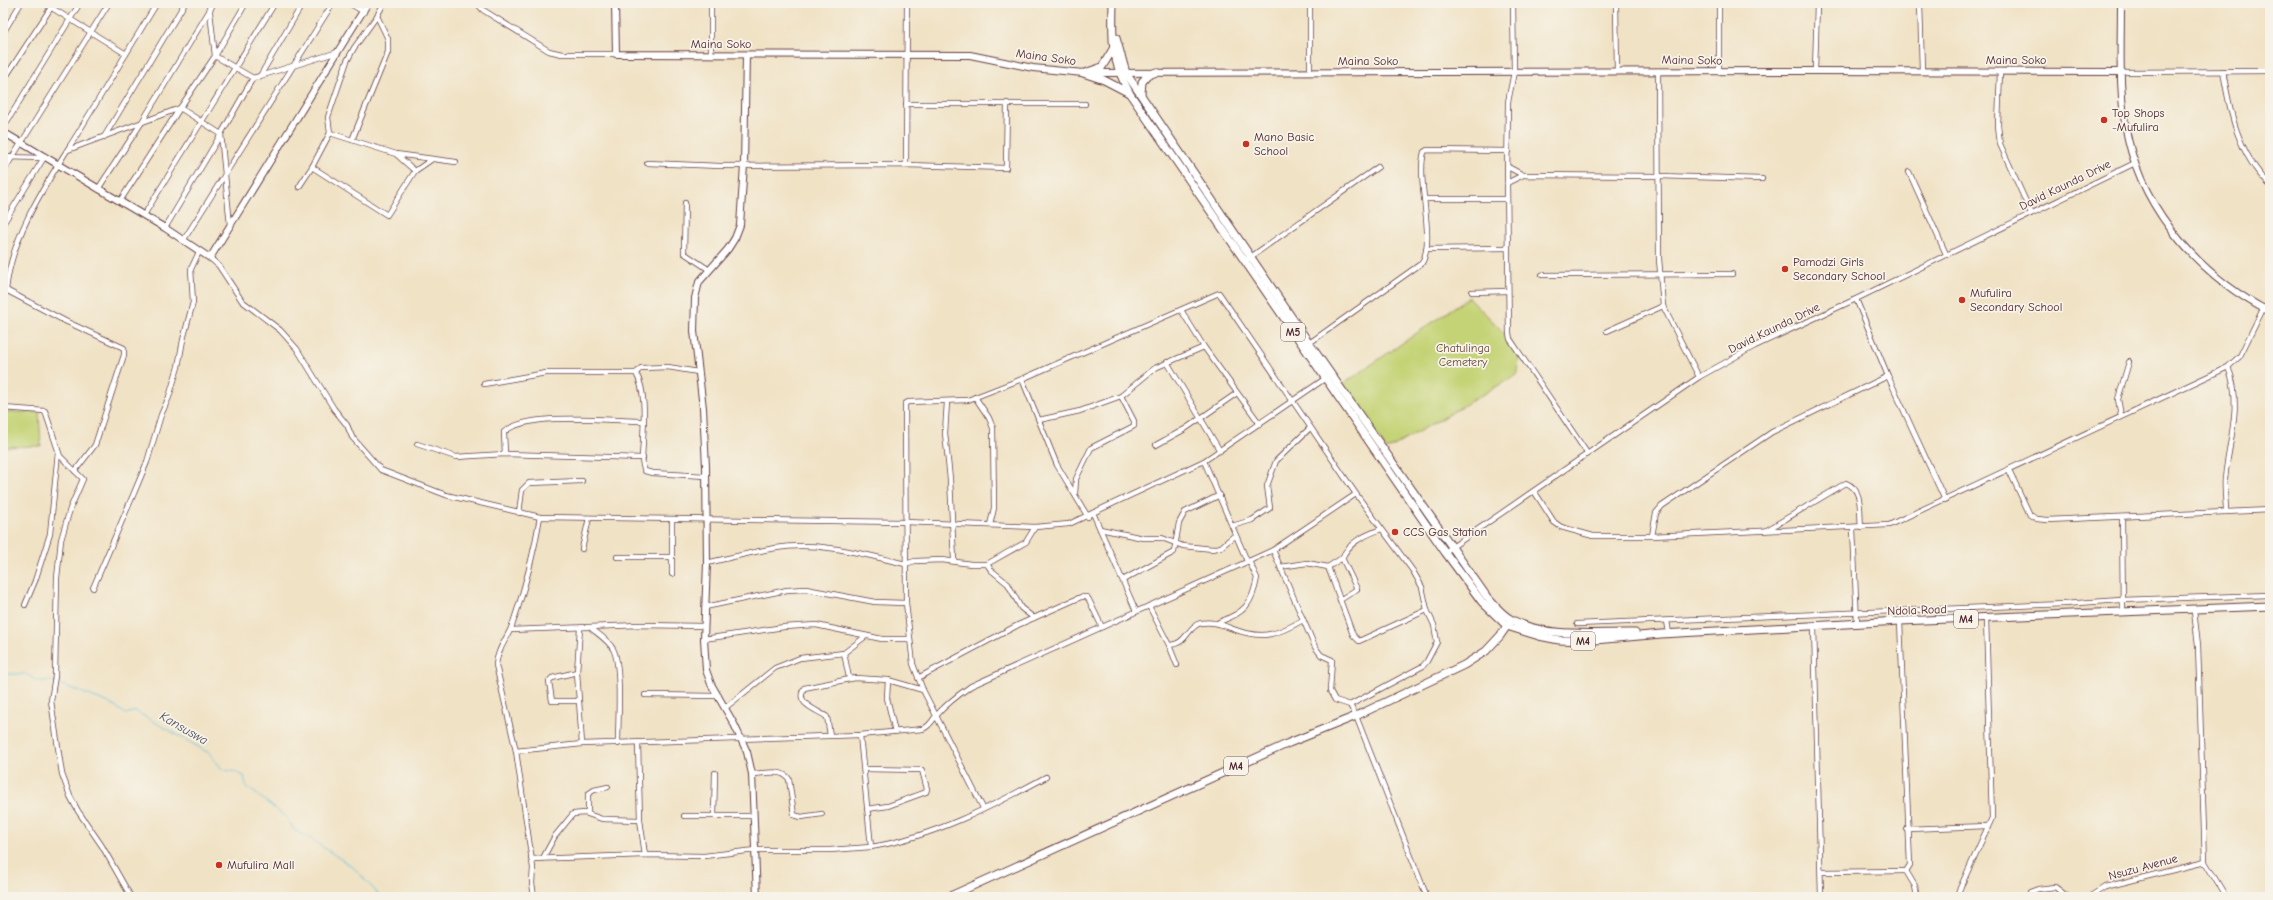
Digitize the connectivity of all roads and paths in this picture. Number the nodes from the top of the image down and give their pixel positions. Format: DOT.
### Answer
graph roads {
  1 [pos="21,3"];
  2 [pos="44,3"];
  3 [pos="80,3"];
  4 [pos="109,3"];
  5 [pos="157,3"];
  6 [pos="185,3"];
  7 [pos="209,3"];
  8 [pos="214,3"];
  9 [pos="246,3"];
  10 [pos="275,3"];
  11 [pos="303,3"];
  12 [pos="333,3"];
  13 [pos="349,3"];
  14 [pos="368,3"];
  15 [pos="384,3"];
  16 [pos="477,3"];
  17 [pos="615,3"];
  18 [pos="711,3"];
  19 [pos="907,3"];
  20 [pos="1113,3"];
  21 [pos="1310,3"];
  22 [pos="1513,3"];
  23 [pos="1616,3"];
  24 [pos="1719,3"];
  25 [pos="1817,3"];
  26 [pos="1920,3"];
  27 [pos="2121,3"];
  28 [pos="52,5"];
  29 [pos="210,10"];
  30 [pos="364,12"];
  31 [pos="377,16"];
  32 [pos="70,20"];
  33 [pos="1112,21"];
  34 [pos="91,32"];
  35 [pos="3,33"];
  36 [pos="1113,49"];
  37 [pos="338,52"];
  38 [pos="126,54"];
  39 [pos="616,54"];
  40 [pos="711,55"];
  41 [pos="746,55"];
  42 [pos="906,55"];
  43 [pos="215,56"];
  44 [pos="295,64"];
  45 [pos="234,68"];
  46 [pos="1617,71"];
  47 [pos="1658,71"];
  48 [pos="1815,71"];
  49 [pos="1922,71"];
  50 [pos="2000,71"];
  51 [pos="1156,72"];
  52 [pos="1310,72"];
  53 [pos="1514,72"];
  54 [pos="1719,72"];
  55 [pos="2121,72"];
  56 [pos="2223,72"];
  57 [pos="2270,72"];
  58 [pos="1083,73"];
  59 [pos="1118,73"];
  60 [pos="1126,73"];
  61 [pos="260,76"];
  62 [pos="253,78"];
  63 [pos="3,82"];
  64 [pos="1130,94"];
  65 [pos="1142,94"];
  66 [pos="1007,103"];
  67 [pos="906,104"];
  68 [pos="1085,104"];
  69 [pos="180,108"];
  70 [pos="142,122"];
  71 [pos="203,122"];
  72 [pos="3,128"];
  73 [pos="3,132"];
  74 [pos="330,133"];
  75 [pos="221,134"];
  76 [pos="103,137"];
  77 [pos="352,140"];
  78 [pos="21,143"];
  79 [pos="67,151"];
  80 [pos="1508,151"];
  81 [pos="396,154"];
  82 [pos="3,157"];
  83 [pos="44,157"];
  84 [pos="12,158"];
  85 [pos="431,160"];
  86 [pos="456,162"];
  87 [pos="647,163"];
  88 [pos="2135,163"];
  89 [pos="58,164"];
  90 [pos="744,165"];
  91 [pos="906,165"];
  92 [pos="312,167"];
  93 [pos="1378,167"];
  94 [pos="1508,167"];
  95 [pos="3,172"];
  96 [pos="415,172"];
  97 [pos="1909,172"];
  98 [pos="1523,175"];
  99 [pos="224,176"];
  100 [pos="1658,176"];
  101 [pos="1762,179"];
  102 [pos="1507,183"];
  103 [pos="2270,185"];
  104 [pos="299,187"];
  105 [pos="98,189"];
  106 [pos="1425,199"];
  107 [pos="1507,200"];
  108 [pos="120,201"];
  109 [pos="685,203"];
  110 [pos="2031,213"];
  111 [pos="144,215"];
  112 [pos="3,224"];
  113 [pos="230,225"];
  114 [pos="165,228"];
  115 [pos="183,241"];
  116 [pos="1506,248"];
  117 [pos="1426,249"];
  118 [pos="199,252"];
  119 [pos="1946,254"];
  120 [pos="1250,256"];
  121 [pos="210,258"];
  122 [pos="1244,261"];
  123 [pos="708,269"];
  124 [pos="1659,273"];
  125 [pos="1732,274"];
  126 [pos="1542,275"];
  127 [pos="4,289"];
  128 [pos="1508,291"];
  129 [pos="1472,292"];
  130 [pos="1856,299"];
  131 [pos="1663,306"];
  132 [pos="2263,309"];
  133 [pos="1181,310"];
  134 [pos="2270,312"];
  135 [pos="1607,331"];
  136 [pos="1306,345"];
  137 [pos="1204,347"];
  138 [pos="1167,362"];
  139 [pos="2129,362"];
  140 [pos="2228,367"];
  141 [pos="698,372"];
  142 [pos="636,373"];
  143 [pos="1888,376"];
  144 [pos="1328,377"];
  145 [pos="1700,378"];
  146 [pos="1022,379"];
  147 [pos="484,384"];
  148 [pos="1237,393"];
  149 [pos="1121,396"];
  150 [pos="975,397"];
  151 [pos="948,402"];
  152 [pos="1291,402"];
  153 [pos="3,408"];
  154 [pos="2121,416"];
  155 [pos="1200,418"];
  156 [pos="1039,420"];
  157 [pos="643,421"];
  158 [pos="1260,424"];
  159 [pos="1310,428"];
  160 [pos="417,444"];
  161 [pos="1156,445"];
  162 [pos="1220,451"];
  163 [pos="58,452"];
  164 [pos="1587,453"];
  165 [pos="505,454"];
  166 [pos="643,458"];
  167 [pos="1204,460"];
  168 [pos="2009,470"];
  169 [pos="75,471"];
  170 [pos="706,476"];
  171 [pos="582,481"];
  172 [pos="1534,491"];
  173 [pos="1356,494"];
  174 [pos="1220,495"];
  175 [pos="1075,496"];
  176 [pos="1945,500"];
  177 [pos="2270,510"];
  178 [pos="2226,512"];
  179 [pos="519,513"];
  180 [pos="1093,514"];
  181 [pos="540,517"];
  182 [pos="1088,517"];
  183 [pos="2122,517"];
  184 [pos="589,518"];
  185 [pos="672,520"];
  186 [pos="706,520"];
  187 [pos="905,522"];
  188 [pos="952,524"];
  189 [pos="990,525"];
  190 [pos="1232,526"];
  191 [pos="1035,527"];
  192 [pos="1861,527"];
  193 [pos="1853,528"];
  194 [pos="1100,529"];
  195 [pos="1381,529"];
  196 [pos="1766,530"];
  197 [pos="1236,535"];
  198 [pos="1652,536"];
  199 [pos="1177,544"];
  200 [pos="1451,547"];
  201 [pos="582,549"];
  202 [pos="1272,550"];
  203 [pos="1445,552"];
  204 [pos="617,557"];
  205 [pos="672,557"];
  206 [pos="1342,558"];
  207 [pos="954,560"];
  208 [pos="1248,561"];
  209 [pos="707,563"];
  210 [pos="905,564"];
  211 [pos="987,564"];
  212 [pos="1280,567"];
  213 [pos="1328,567"];
  214 [pos="672,574"];
  215 [pos="1123,580"];
  216 [pos="93,588"];
  217 [pos="2270,596"];
  218 [pos="1340,600"];
  219 [pos="2121,600"];
  220 [pos="906,603"];
  221 [pos="25,605"];
  222 [pos="1149,606"];
  223 [pos="2270,606"];
  224 [pos="705,607"];
  225 [pos="1427,610"];
  226 [pos="1136,611"];
  227 [pos="2194,611"];
  228 [pos="1856,612"];
  229 [pos="2122,613"];
  230 [pos="1034,618"];
  231 [pos="1986,618"];
  232 [pos="1303,620"];
  233 [pos="1668,621"];
  234 [pos="1900,621"];
  235 [pos="1219,622"];
  236 [pos="1509,623"];
  237 [pos="1578,624"];
  238 [pos="1857,624"];
  239 [pos="704,626"];
  240 [pos="1814,626"];
  241 [pos="1102,627"];
  242 [pos="580,628"];
  243 [pos="591,628"];
  244 [pos="511,630"];
  245 [pos="1669,633"];
  246 [pos="866,636"];
  247 [pos="704,639"];
  248 [pos="910,639"];
  249 [pos="1169,645"];
  250 [pos="844,653"];
  251 [pos="1177,665"];
  252 [pos="577,672"];
  253 [pos="849,678"];
  254 [pos="918,678"];
  255 [pos="888,680"];
  256 [pos="923,690"];
  257 [pos="645,695"];
  258 [pos="719,696"];
  259 [pos="578,701"];
  260 [pos="1350,705"];
  261 [pos="725,708"];
  262 [pos="936,716"];
  263 [pos="1356,716"];
  264 [pos="896,732"];
  265 [pos="860,734"];
  266 [pos="830,735"];
  267 [pos="740,738"];
  268 [pos="638,743"];
  269 [pos="582,744"];
  270 [pos="618,744"];
  271 [pos="516,751"];
  272 [pos="864,769"];
  273 [pos="715,773"];
  274 [pos="752,774"];
  275 [pos="1046,777"];
  276 [pos="608,787"];
  277 [pos="983,808"];
  278 [pos="867,809"];
  279 [pos="588,814"];
  280 [pos="822,814"];
  281 [pos="684,816"];
  282 [pos="714,816"];
  283 [pos="753,816"];
  284 [pos="640,820"];
  285 [pos="1988,826"];
  286 [pos="1907,829"];
  287 [pos="871,847"];
  288 [pos="755,850"];
  289 [pos="645,855"];
  290 [pos="543,858"];
  291 [pos="531,859"];
  292 [pos="2204,862"];
  293 [pos="1906,871"];
  294 [pos="1820,872"];
  295 [pos="2030,892"];
  296 [pos="131,897"];
  297 [pos="534,897"];
  298 [pos="757,897"];
  299 [pos="948,897"];
  300 [pos="1427,897"];
  301 [pos="1821,897"];
  302 [pos="1917,897"];
  303 [pos="1956,897"];
  304 [pos="2068,897"];
  305 [pos="2089,897"];
  306 [pos="2226,897"];
  1 -- 35 [label="street"];
  2 -- 28 [label="street"];
  3 -- 32 [label="street"];
  4 -- 34 [label="street"];
  5 -- 38 [label="street"];
  6 -- 76 [label="street"];
  7 -- 29 [label="street"];
  8 -- 29 [label="street"];
  9 -- 43 [label="street"];
  10 -- 45 [label="street"];
  11 -- 61 [label="street"];
  12 -- 44 [label="street"];
  13 -- 30 [label="street"];
  14 -- 30 [label="street"];
  15 -- 31 [label="street"];
  16 -- 39 [label="street"];
  17 -- 39 [label="street"];
  18 -- 40 [label="street"];
  19 -- 42 [label="street"];
  20 -- 33 [label="main road, M5"];
  21 -- 52 [label="street"];
  22 -- 53 [label="street"];
  23 -- 46 [label="street"];
  24 -- 54 [label="street"];
  25 -- 48 [label="street"];
  26 -- 49 [label="street"];
  27 -- 55 [label="street"];
  28 -- 32 [label="street"];
  28 -- 63 [label="street"];
  29 -- 43 [label="street"];
  29 -- 70 [label="street"];
  30 -- 37 [label="street"];
  31 -- 74 [label="street"];
  31 -- 77 [label="street"];
  32 -- 34 [label="street"];
  32 -- 72 [label="street"];
  33 -- 36 [label="main road, M5"];
  33 -- 60 [label="main road, M5"];
  34 -- 38 [label="street"];
  34 -- 78 [label="street"];
  36 -- 58 [label="main road"];
  36 -- 59 [label="main road, M5"];
  37 -- 44 [label="street"];
  37 -- 113 [label="street"];
  38 -- 79 [label="street"];
  39 -- 40 [label="street, Maina Soko"];
  40 -- 41 [label="street, Maina Soko"];
  41 -- 42 [label="street, Maina Soko"];
  41 -- 90 [label="street"];
  42 -- 58 [label="street, Maina Soko"];
  42 -- 67 [label="street"];
  43 -- 45 [label="street"];
  43 -- 69 [label="street"];
  44 -- 61 [label="street"];
  44 -- 99 [label="street"];
  45 -- 62 [label="street"];
  45 -- 71 [label="street"];
  46 -- 47 [label="street, Maina Soko"];
  46 -- 53 [label="street, Maina Soko"];
  47 -- 54 [label="street, Maina Soko"];
  47 -- 100 [label="street"];
  48 -- 49 [label="street, Maina Soko"];
  48 -- 54 [label="street, Maina Soko"];
  49 -- 50 [label="street, Maina Soko"];
  50 -- 55 [label="street, Maina Soko"];
  50 -- 110 [label="street"];
  51 -- 52 [label="street, Maina Soko"];
  51 -- 60 [label="street, Maina Soko"];
  51 -- 65 [label="main road"];
  52 -- 53 [label="street, Maina Soko"];
  53 -- 80 [label="street"];
  55 -- 56 [label="street"];
  55 -- 88 [label="street"];
  56 -- 57 [label="street"];
  56 -- 103 [label="street"];
  58 -- 59 [label="street, Maina Soko"];
  58 -- 64 [label="main road"];
  59 -- 60 [label="street, Maina Soko"];
  59 -- 64 [label="main road, M5"];
  60 -- 65 [label="main road, M5"];
  61 -- 62 [label="street"];
  62 -- 75 [label="street"];
  64 -- 122 [label="main road, M5"];
  65 -- 120 [label="main road, M5"];
  66 -- 67 [label="street"];
  66 -- 68 [label="street"];
  66 -- 91 [label="street"];
  67 -- 91 [label="street"];
  69 -- 70 [label="street"];
  69 -- 71 [label="street"];
  69 -- 108 [label="street"];
  70 -- 76 [label="street"];
  70 -- 105 [label="street"];
  71 -- 75 [label="street"];
  71 -- 111 [label="street"];
  73 -- 78 [label="street"];
  74 -- 77 [label="street"];
  74 -- 92 [label="street"];
  75 -- 99 [label="street"];
  75 -- 114 [label="street"];
  76 -- 79 [label="street"];
  77 -- 81 [label="street"];
  78 -- 83 [label="street"];
  78 -- 84 [label="street"];
  79 -- 89 [label="street"];
  80 -- 94 [label="street"];
  80 -- 106 [label="street"];
  81 -- 85 [label="street"];
  81 -- 96 [label="street"];
  82 -- 84 [label="street"];
  83 -- 84 [label="street"];
  83 -- 89 [label="street"];
  83 -- 112 [label="street"];
  84 -- 95 [label="street"];
  85 -- 86 [label="street"];
  85 -- 96 [label="street"];
  87 -- 90 [label="street"];
  88 -- 110 [label="street, David Kaunda Drive"];
  88 -- 132 [label="street"];
  89 -- 105 [label="street"];
  89 -- 127 [label="street"];
  90 -- 91 [label="street"];
  90 -- 123 [label="street"];
  92 -- 96 [label="street"];
  92 -- 104 [label="street"];
  93 -- 120 [label="street"];
  94 -- 98 [label="street"];
  94 -- 102 [label="street"];
  97 -- 119 [label="street"];
  98 -- 100 [label="street"];
  98 -- 102 [label="street"];
  99 -- 113 [label="street"];
  99 -- 115 [label="street"];
  100 -- 101 [label="street"];
  100 -- 124 [label="street"];
  102 -- 107 [label="street"];
  105 -- 108 [label="street"];
  106 -- 107 [label="street"];
  106 -- 117 [label="street"];
  107 -- 116 [label="street"];
  108 -- 111 [label="street"];
  109 -- 123 [label="street"];
  110 -- 119 [label="street, David Kaunda Drive"];
  111 -- 114 [label="street"];
  113 -- 121 [label="street"];
  114 -- 115 [label="street"];
  115 -- 118 [label="street"];
  116 -- 117 [label="street"];
  116 -- 128 [label="street"];
  117 -- 136 [label="street"];
  118 -- 121 [label="street"];
  118 -- 216 [label="street"];
  119 -- 130 [label="street, David Kaunda Drive"];
  120 -- 122 [label="street"];
  120 -- 136 [label="main road, M5"];
  121 -- 179 [label="street"];
  122 -- 136 [label="main road, M5"];
  123 -- 141 [label="street"];
  124 -- 125 [label="street"];
  124 -- 126 [label="street"];
  124 -- 131 [label="street"];
  127 -- 169 [label="street"];
  128 -- 129 [label="street"];
  128 -- 164 [label="street"];
  130 -- 143 [label="street"];
  130 -- 145 [label="street, David Kaunda Drive"];
  131 -- 135 [label="street"];
  131 -- 145 [label="street"];
  132 -- 134 [label="street"];
  132 -- 140 [label="street"];
  133 -- 137 [label="street"];
  133 -- 146 [label="street"];
  133 -- 152 [label="street"];
  136 -- 144 [label="main road, M5"];
  137 -- 138 [label="street"];
  137 -- 148 [label="street"];
  138 -- 149 [label="street"];
  138 -- 155 [label="street"];
  139 -- 154 [label="street"];
  140 -- 154 [label="street"];
  140 -- 178 [label="street"];
  141 -- 142 [label="street"];
  141 -- 170 [label="street"];
  142 -- 147 [label="street"];
  142 -- 157 [label="street"];
  143 -- 176 [label="street"];
  143 -- 198 [label="street"];
  144 -- 152 [label="street"];
  144 -- 200 [label="main road, M5"];
  144 -- 203 [label="main road, M5"];
  145 -- 164 [label="street, David Kaunda Drive"];
  146 -- 150 [label="street"];
  146 -- 156 [label="street"];
  148 -- 155 [label="street"];
  148 -- 158 [label="street"];
  149 -- 156 [label="street"];
  149 -- 175 [label="street"];
  150 -- 151 [label="street"];
  150 -- 189 [label="street"];
  151 -- 187 [label="street"];
  151 -- 188 [label="street"];
  152 -- 158 [label="street"];
  152 -- 159 [label="street"];
  153 -- 163 [label="street"];
  154 -- 168 [label="street"];
  155 -- 161 [label="street"];
  155 -- 162 [label="street"];
  156 -- 175 [label="street"];
  157 -- 165 [label="street"];
  157 -- 166 [label="street"];
  158 -- 162 [label="street"];
  159 -- 173 [label="street"];
  159 -- 190 [label="street"];
  160 -- 165 [label="street"];
  162 -- 167 [label="street"];
  163 -- 169 [label="street"];
  163 -- 221 [label="street"];
  164 -- 172 [label="street, David Kaunda Drive"];
  165 -- 166 [label="street"];
  166 -- 170 [label="street"];
  167 -- 174 [label="street"];
  167 -- 180 [label="street"];
  168 -- 176 [label="street"];
  168 -- 183 [label="street"];
  169 -- 296 [label="street"];
  170 -- 186 [label="street"];
  171 -- 179 [label="street"];
  172 -- 198 [label="street"];
  172 -- 200 [label="street, David Kaunda Drive"];
  173 -- 195 [label="street"];
  173 -- 202 [label="street"];
  174 -- 190 [label="street"];
  174 -- 199 [label="street"];
  175 -- 182 [label="street"];
  176 -- 192 [label="street"];
  177 -- 178 [label="street"];
  178 -- 183 [label="street"];
  179 -- 181 [label="street"];
  180 -- 182 [label="street"];
  180 -- 194 [label="street"];
  181 -- 184 [label="street"];
  181 -- 244 [label="street"];
  182 -- 191 [label="street"];
  183 -- 219 [label="street"];
  184 -- 185 [label="street"];
  184 -- 201 [label="street"];
  185 -- 186 [label="street"];
  185 -- 205 [label="street"];
  186 -- 187 [label="street"];
  186 -- 209 [label="street"];
  187 -- 188 [label="street"];
  187 -- 210 [label="street"];
  188 -- 189 [label="street"];
  188 -- 207 [label="street"];
  189 -- 191 [label="street"];
  190 -- 197 [label="street"];
  191 -- 211 [label="street"];
  192 -- 193 [label="street"];
  192 -- 196 [label="street"];
  193 -- 196 [label="street"];
  193 -- 228 [label="street"];
  194 -- 199 [label="street"];
  194 -- 215 [label="street"];
  195 -- 206 [label="street"];
  195 -- 225 [label="street"];
  196 -- 198 [label="street"];
  197 -- 199 [label="street"];
  197 -- 208 [label="street"];
  199 -- 215 [label="street"];
  200 -- 203 [label="street, David Kaunda Drive"];
  200 -- 236 [label="main road, M5"];
  202 -- 208 [label="street"];
  202 -- 212 [label="street"];
  203 -- 236 [label="main road, M5"];
  204 -- 205 [label="street"];
  205 -- 214 [label="street"];
  206 -- 213 [label="street"];
  206 -- 218 [label="street"];
  207 -- 210 [label="street"];
  207 -- 211 [label="street"];
  208 -- 222 [label="street"];
  208 -- 235 [label="street"];
  209 -- 210 [label="street"];
  209 -- 224 [label="street"];
  210 -- 220 [label="street"];
  211 -- 230 [label="street"];
  212 -- 213 [label="street"];
  212 -- 232 [label="street"];
  213 -- 218 [label="street"];
  215 -- 226 [label="street"];
  217 -- 219 [label="street"];
  218 -- 225 [label="street"];
  219 -- 228 [label="street"];
  219 -- 229 [label="street"];
  220 -- 224 [label="street"];
  220 -- 248 [label="street"];
  222 -- 226 [label="street"];
  222 -- 249 [label="street"];
  223 -- 227 [label="main road, Ndola Road / M4"];
  224 -- 239 [label="street"];
  225 -- 260 [label="street"];
  226 -- 241 [label="street"];
  227 -- 229 [label="main road, Ndola Road / M4"];
  227 -- 292 [label="street"];
  228 -- 233 [label="street"];
  228 -- 238 [label="street"];
  229 -- 231 [label="main road, Ndola Road / M4"];
  230 -- 241 [label="street"];
  230 -- 254 [label="street"];
  231 -- 234 [label="main road, Ndola Road / M4"];
  231 -- 285 [label="street"];
  232 -- 235 [label="street"];
  232 -- 260 [label="street"];
  233 -- 237 [label="street"];
  233 -- 245 [label="street"];
  234 -- 238 [label="main road, Ndola Road / M4"];
  234 -- 286 [label="street"];
  235 -- 249 [label="street"];
  236 -- 245 [label="main road, Ndola Road / M4"];
  236 -- 263 [label="main road, M4"];
  238 -- 240 [label="main road, Ndola Road / M4"];
  239 -- 243 [label="street"];
  239 -- 247 [label="street"];
  240 -- 245 [label="main road, Ndola Road / M4"];
  240 -- 294 [label="street"];
  241 -- 262 [label="street"];
  242 -- 243 [label="street"];
  242 -- 244 [label="street"];
  242 -- 252 [label="street"];
  243 -- 270 [label="street"];
  244 -- 271 [label="street"];
  246 -- 247 [label="street"];
  246 -- 248 [label="street"];
  246 -- 250 [label="street"];
  247 -- 258 [label="street"];
  248 -- 254 [label="street"];
  249 -- 251 [label="street"];
  250 -- 253 [label="street"];
  250 -- 261 [label="street"];
  252 -- 259 [label="street"];
  252 -- 259 [label="street"];
  253 -- 255 [label="street"];
  253 -- 266 [label="street"];
  254 -- 256 [label="street"];
  255 -- 256 [label="street"];
  255 -- 264 [label="street"];
  256 -- 262 [label="street"];
  257 -- 258 [label="street"];
  258 -- 261 [label="street"];
  259 -- 269 [label="street"];
  260 -- 263 [label="street"];
  261 -- 267 [label="street"];
  262 -- 264 [label="street"];
  262 -- 277 [label="street"];
  263 -- 299 [label="main road, M4"];
  263 -- 300 [label="street"];
  264 -- 265 [label="street"];
  265 -- 266 [label="street"];
  265 -- 272 [label="street"];
  266 -- 267 [label="street"];
  267 -- 268 [label="street"];
  267 -- 274 [label="street"];
  268 -- 270 [label="street"];
  268 -- 284 [label="street"];
  269 -- 270 [label="street"];
  269 -- 271 [label="street"];
  271 -- 291 [label="street"];
  272 -- 278 [label="street"];
  272 -- 278 [label="street"];
  273 -- 282 [label="street"];
  274 -- 280 [label="street"];
  274 -- 283 [label="street"];
  275 -- 277 [label="street"];
  276 -- 279 [label="street"];
  277 -- 287 [label="street"];
  278 -- 287 [label="street"];
  279 -- 284 [label="street"];
  279 -- 290 [label="street"];
  281 -- 282 [label="street"];
  282 -- 283 [label="street"];
  283 -- 288 [label="street"];
  284 -- 289 [label="street"];
  285 -- 286 [label="street"];
  285 -- 303 [label="street"];
  286 -- 293 [label="street"];
  287 -- 288 [label="street"];
  288 -- 289 [label="street"];
  288 -- 298 [label="street"];
  289 -- 290 [label="street"];
  290 -- 291 [label="street"];
  291 -- 297 [label="street"];
  292 -- 305 [label="street, Nsuzu Avenue"];
  292 -- 306 [label="street"];
  293 -- 294 [label="street"];
  293 -- 302 [label="street"];
  294 -- 301 [label="street"];
  295 -- 304 [label="street"];
}
